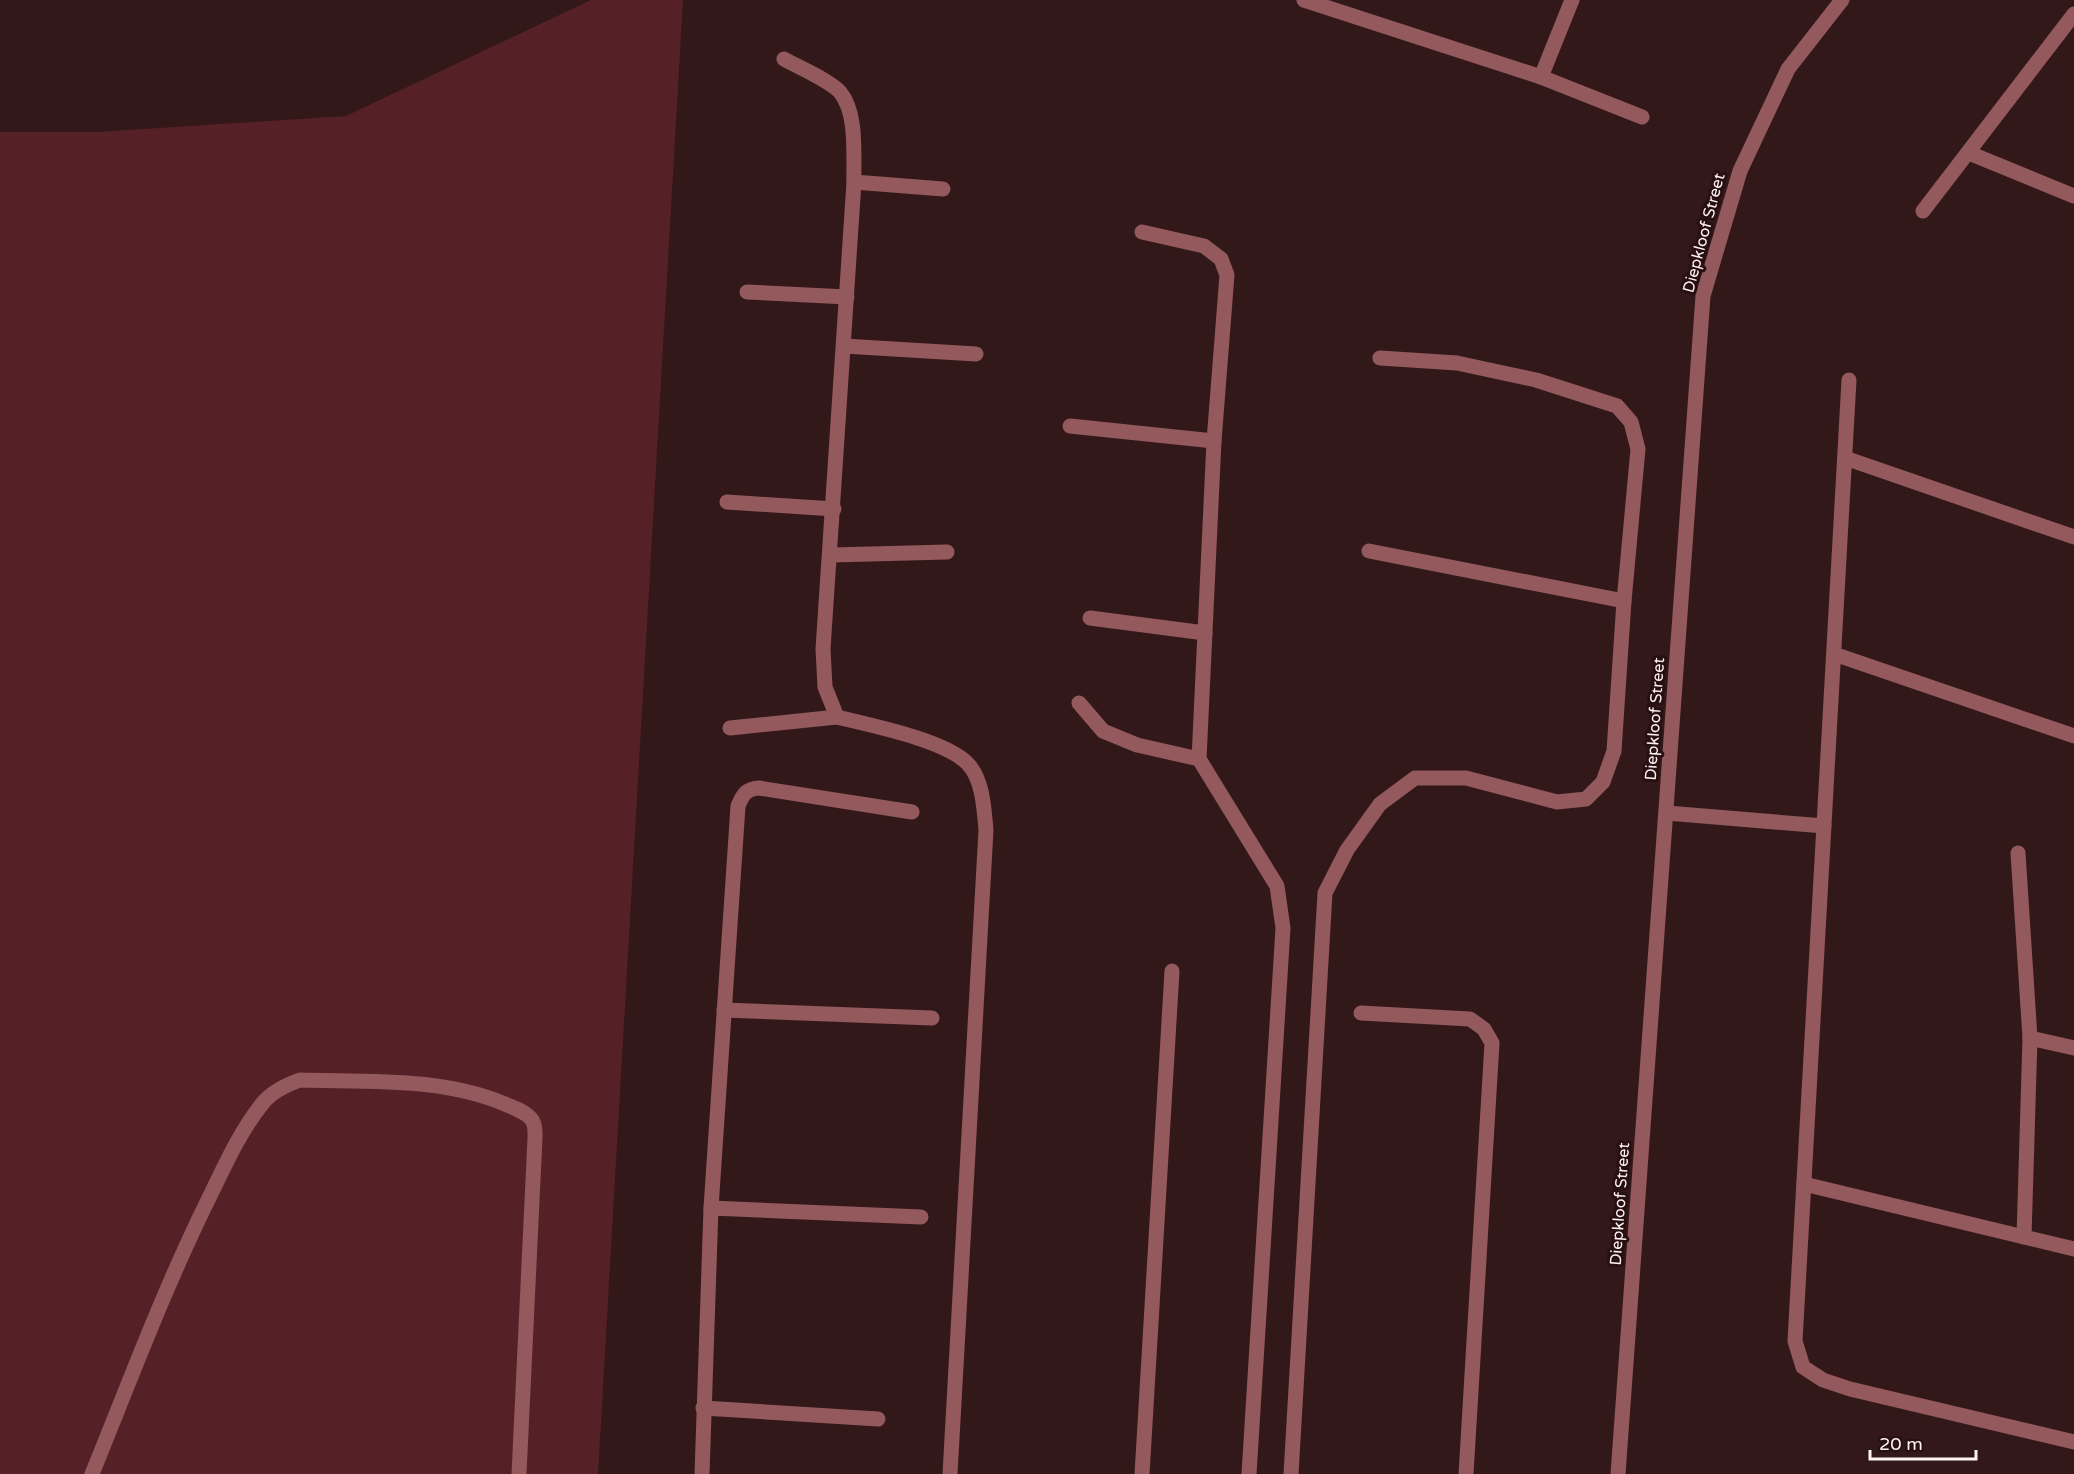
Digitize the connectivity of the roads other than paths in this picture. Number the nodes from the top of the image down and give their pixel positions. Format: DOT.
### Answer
graph roads {
  1 [pos="1304,0"];
  2 [pos="1572,0"];
  3 [pos="1842,0"];
  4 [pos="2074,14"];
  5 [pos="784,59"];
  6 [pos="1541,76"];
  7 [pos="1642,117"];
  8 [pos="1969,153"];
  9 [pos="854,182"];
  10 [pos="943,189"];
  11 [pos="2074,196"];
  12 [pos="1923,211"];
  13 [pos="1142,232"];
  14 [pos="747,292"];
  15 [pos="847,297"];
  16 [pos="844,346"];
  17 [pos="976,354"];
  18 [pos="1380,358"];
  19 [pos="1849,380"];
  20 [pos="1070,426"];
  21 [pos="1214,441"];
  22 [pos="1845,458"];
  23 [pos="727,502"];
  24 [pos="834,509"];
  25 [pos="2074,537"];
  26 [pos="1369,551"];
  27 [pos="947,552"];
  28 [pos="831,555"];
  29 [pos="1624,601"];
  30 [pos="1090,618"];
  31 [pos="1204,633"];
  32 [pos="1834,654"];
  33 [pos="1079,703"];
  34 [pos="837,717"];
  35 [pos="730,728"];
  36 [pos="2074,736"];
  37 [pos="1199,759"];
  38 [pos="912,812"];
  39 [pos="1666,813"];
  40 [pos="1824,825"];
  41 [pos="2018,853"];
  42 [pos="1172,971"];
  43 [pos="724,1010"];
  44 [pos="1362,1013"];
  45 [pos="932,1018"];
  46 [pos="2030,1038"];
  47 [pos="2074,1048"];
  48 [pos="1804,1184"];
  49 [pos="711,1209"];
  50 [pos="921,1217"];
  51 [pos="2024,1237"];
  52 [pos="2074,1250"];
  53 [pos="703,1408"];
  54 [pos="878,1419"];
  55 [pos="2074,1442"];
  56 [pos="92,1474"];
  57 [pos="519,1474"];
  58 [pos="702,1474"];
  59 [pos="950,1474"];
  60 [pos="1142,1474"];
  61 [pos="1249,1474"];
  62 [pos="1291,1474"];
  63 [pos="1466,1474"];
  64 [pos="1618,1474"];
  1 -- 6 [label="street"];
  2 -- 6 [label="street"];
  3 -- 39 [label="street, Diepkloof Street"];
  4 -- 8 [label="street"];
  5 -- 9 [label="street"];
  6 -- 7 [label="street"];
  8 -- 11 [label="street"];
  8 -- 12 [label="street"];
  9 -- 10 [label="street"];
  9 -- 15 [label="street"];
  13 -- 21 [label="street"];
  14 -- 15 [label="street"];
  15 -- 16 [label="street"];
  16 -- 17 [label="street"];
  16 -- 24 [label="street"];
  18 -- 29 [label="street"];
  19 -- 22 [label="street"];
  20 -- 21 [label="street"];
  21 -- 31 [label="street"];
  22 -- 25 [label="street"];
  22 -- 32 [label="street"];
  23 -- 24 [label="street"];
  24 -- 28 [label="street"];
  26 -- 29 [label="street"];
  27 -- 28 [label="street"];
  28 -- 34 [label="street"];
  29 -- 62 [label="street"];
  30 -- 31 [label="street"];
  31 -- 37 [label="street"];
  32 -- 36 [label="street"];
  32 -- 40 [label="street"];
  33 -- 37 [label="street"];
  34 -- 35 [label="street"];
  34 -- 59 [label="street"];
  37 -- 61 [label="street"];
  38 -- 43 [label="street"];
  39 -- 40 [label="street"];
  39 -- 64 [label="street, Diepkloof Street"];
  40 -- 48 [label="street"];
  41 -- 46 [label="street"];
  42 -- 60 [label="street"];
  43 -- 45 [label="street"];
  43 -- 49 [label="street"];
  44 -- 63 [label="street"];
  46 -- 47 [label="street"];
  46 -- 51 [label="street"];
  48 -- 51 [label="street"];
  48 -- 55 [label="street"];
  49 -- 50 [label="street"];
  49 -- 53 [label="street"];
  51 -- 52 [label="street"];
  53 -- 54 [label="street"];
  53 -- 58 [label="street"];
  56 -- 57 [label="street"];
}
